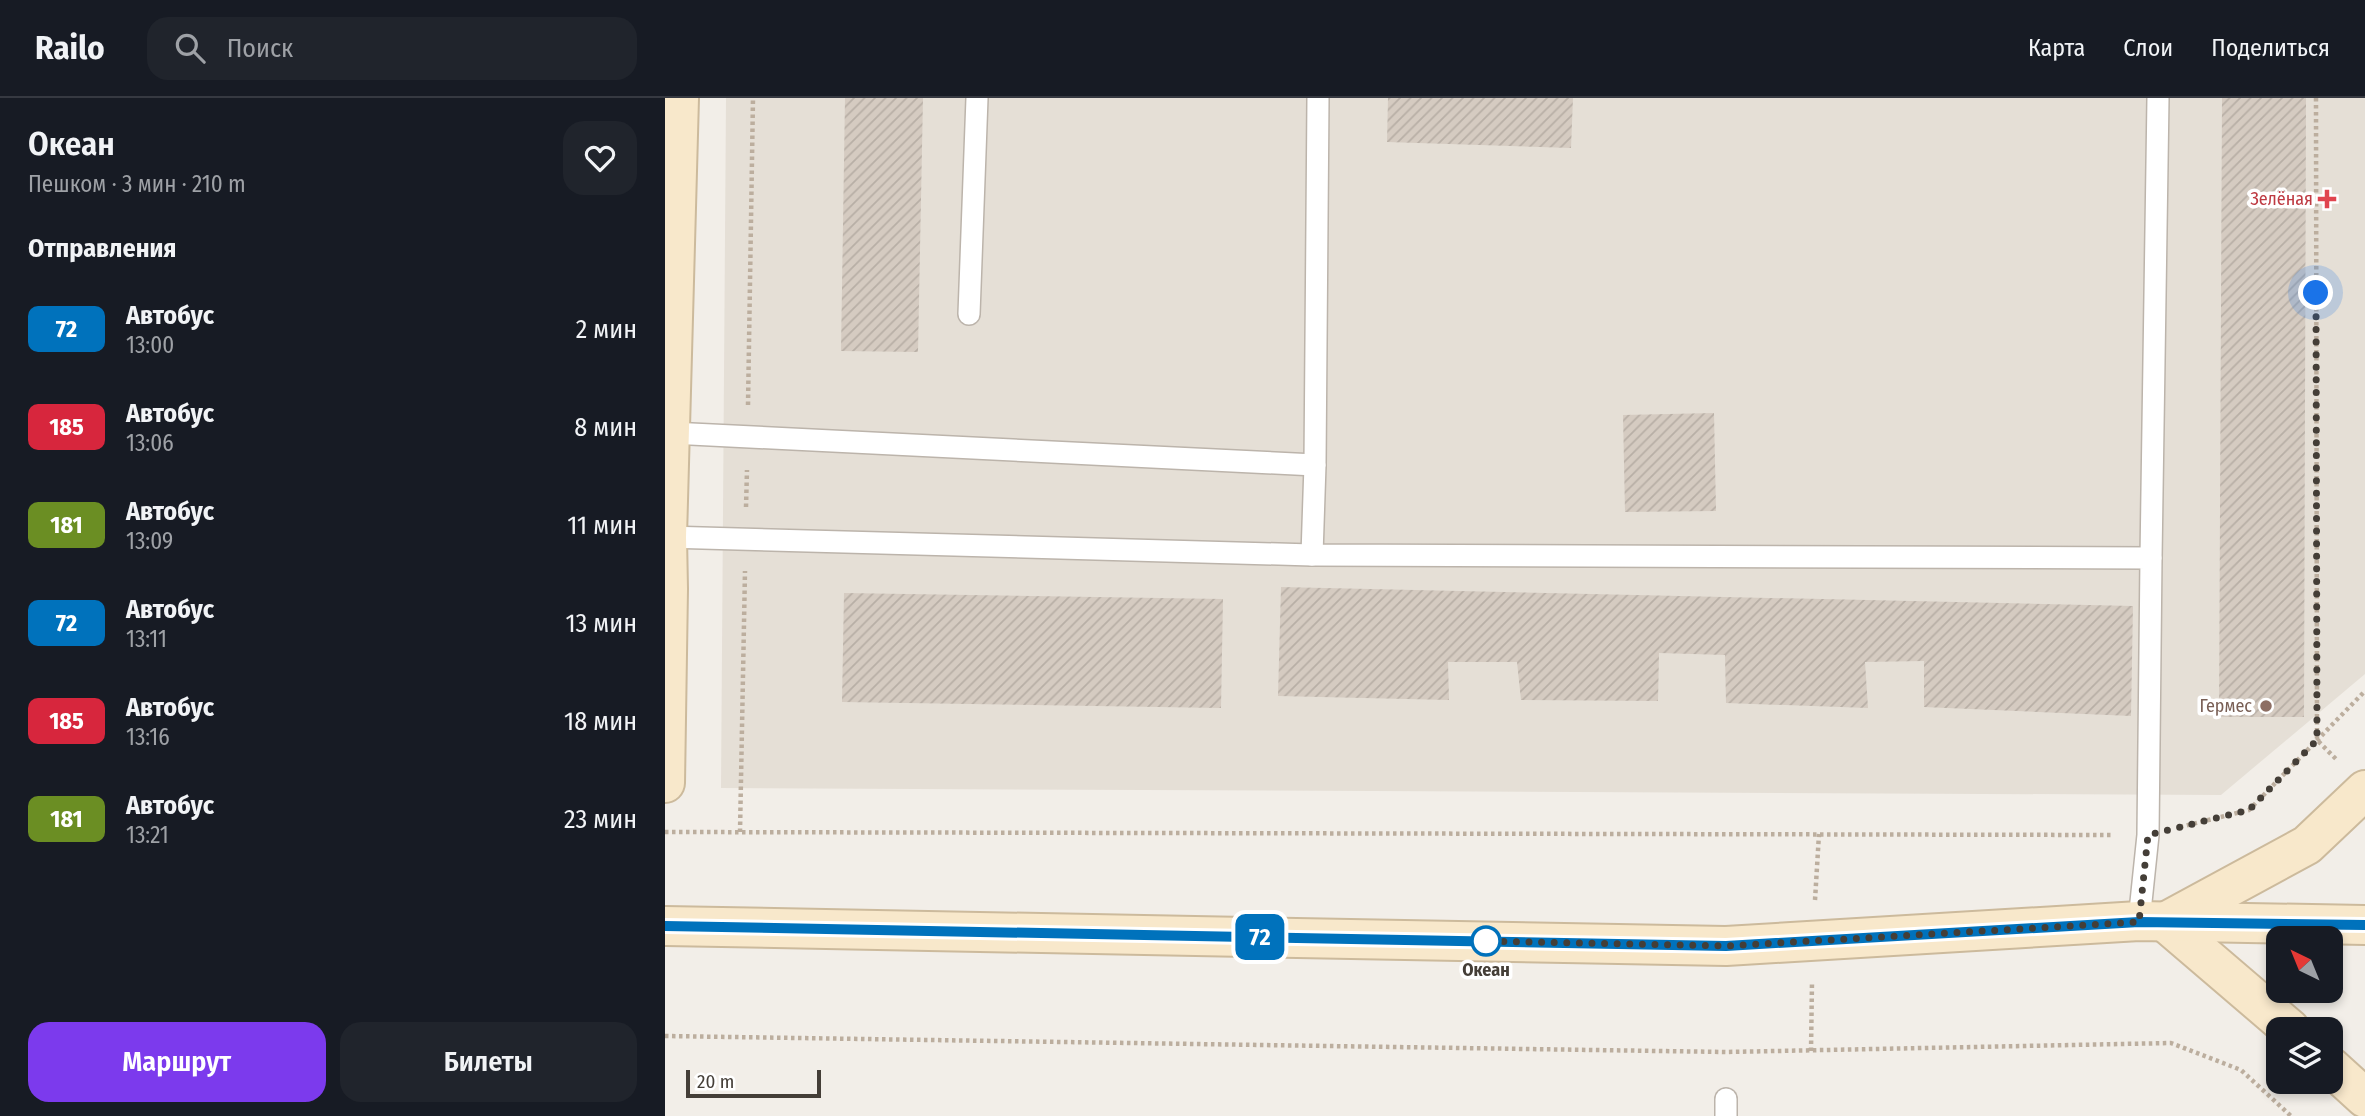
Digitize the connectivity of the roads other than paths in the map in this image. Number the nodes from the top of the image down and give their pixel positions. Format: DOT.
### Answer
graph roads {
  1 [pos="679,98"];
  2 [pos="977,98"];
  3 [pos="1318,98"];
  4 [pos="2158,98"];
  5 [pos="969,314"];
  6 [pos="671,433"];
  7 [pos="1315,465"];
  8 [pos="667,537"];
  9 [pos="1312,555"];
  10 [pos="2151,558"];
  11 [pos="667,589"];
  12 [pos="665,783"];
  13 [pos="2365,790"];
  14 [pos="2152,922"];
  15 [pos="2365,925"];
  16 [pos="665,926"];
  17 [pos="2275,1017"];
  18 [pos="2343,1078"];
  19 [pos="2365,1098"];
  1 -- 6 [label="main road"];
  2 -- 5 [label="lane"];
  3 -- 7 [label="lane"];
  4 -- 10 [label="lane"];
  6 -- 7 [label="lane"];
  6 -- 8 [label="main road"];
  7 -- 9 [label="lane"];
  8 -- 9 [label="lane"];
  8 -- 11 [label="main road"];
  9 -- 10 [label="lane"];
  10 -- 14 [label="lane"];
  11 -- 12 [label="main road"];
  13 -- 14 [label="main road"];
  14 -- 15 [label="main road"];
  14 -- 16 [label="main road"];
  14 -- 17 [label="main road"];
  18 -- 19 [label="main road"];
}
